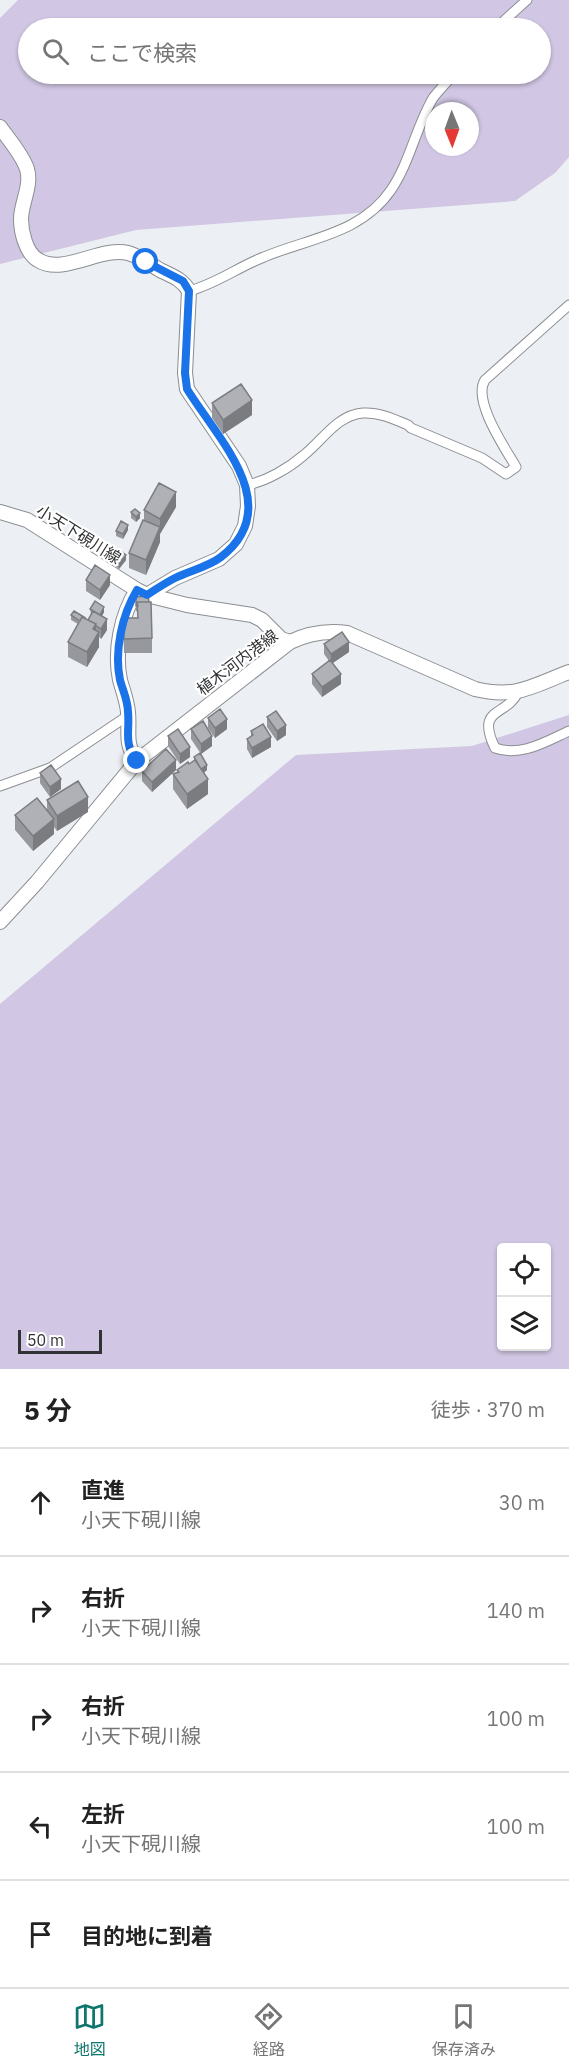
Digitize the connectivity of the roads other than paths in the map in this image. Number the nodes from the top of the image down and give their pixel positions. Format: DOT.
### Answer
graph roads {
  1 [pos="527,0"];
  2 [pos="507,18"];
  3 [pos="445,84"];
  4 [pos="0,127"];
  5 [pos="189,291"];
  6 [pos="569,305"];
  7 [pos="247,485"];
  8 [pos="0,512"];
  9 [pos="142,593"];
  10 [pos="290,642"];
  11 [pos="569,672"];
  12 [pos="518,692"];
  13 [pos="128,717"];
  14 [pos="569,731"];
  15 [pos="137,761"];
  16 [pos="0,786"];
  17 [pos="0,922"];
  1 -- 2 [label="street"];
  3 -- 5 [label="street"];
  4 -- 5 [label="main road"];
  5 -- 7 [label="main road"];
  6 -- 7 [label="street"];
  7 -- 9 [label="main road"];
  8 -- 9 [label="main road, 小天下硯川線"];
  9 -- 10 [label="main road, 小天下硯川線"];
  9 -- 13 [label="main road"];
  10 -- 12 [label="main road, 植木河内港線"];
  10 -- 15 [label="main road, 植木河内港線"];
  11 -- 12 [label="main road, 植木河内港線"];
  12 -- 14 [label="street"];
  13 -- 15 [label="main road"];
  13 -- 16 [label="street"];
  15 -- 17 [label="main road, 植木河内港線"];
}
